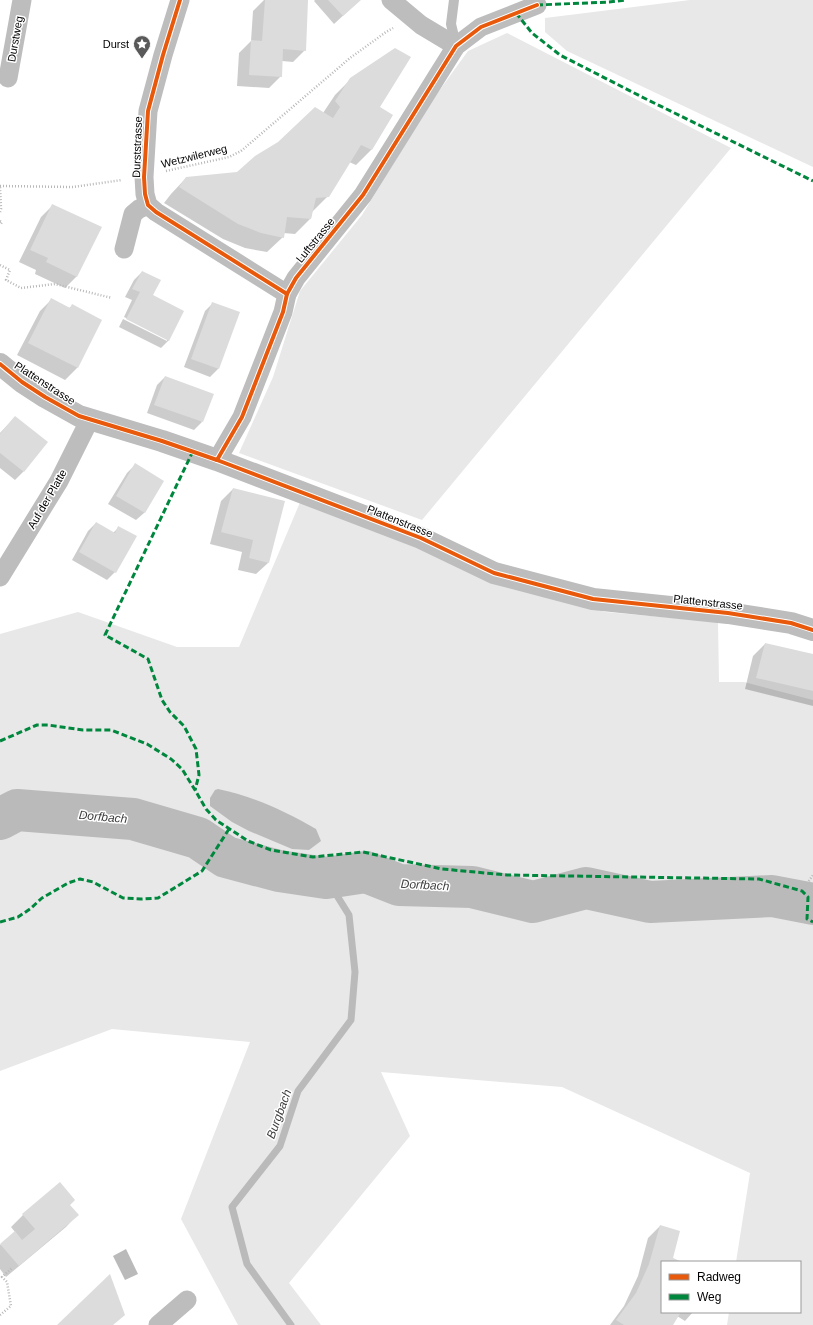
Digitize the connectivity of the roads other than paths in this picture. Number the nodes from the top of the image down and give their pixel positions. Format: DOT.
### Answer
graph roads {
  1 [pos="22,0"];
  2 [pos="180,0"];
  3 [pos="391,0"];
  4 [pos="454,0"];
  5 [pos="538,2"];
  6 [pos="456,46"];
  7 [pos="8,78"];
  8 [pos="148,205"];
  9 [pos="124,249"];
  10 [pos="287,294"];
  11 [pos="0,364"];
  12 [pos="90,419"];
  13 [pos="217,460"];
  14 [pos="0,577"];
  15 [pos="813,630"];
  16 [pos="187,1300"];
  17 [pos="158,1325"];
  1 -- 7 [label="street, Durstweg"];
  2 -- 8 [label="street, Durststrasse"];
  3 -- 6 [label="street"];
  4 -- 6 [label="lane"];
  5 -- 6 [label="street"];
  6 -- 10 [label="street, Luftstrasse"];
  8 -- 9 [label="street"];
  8 -- 10 [label="street"];
  10 -- 13 [label="street, Luftstrasse"];
  11 -- 12 [label="street, Plattenstrasse"];
  12 -- 13 [label="street, Plattenstrasse"];
  12 -- 14 [label="street, Auf der Platte"];
  13 -- 15 [label="street, Plattenstrasse"];
  16 -- 17 [label="street"];
}
